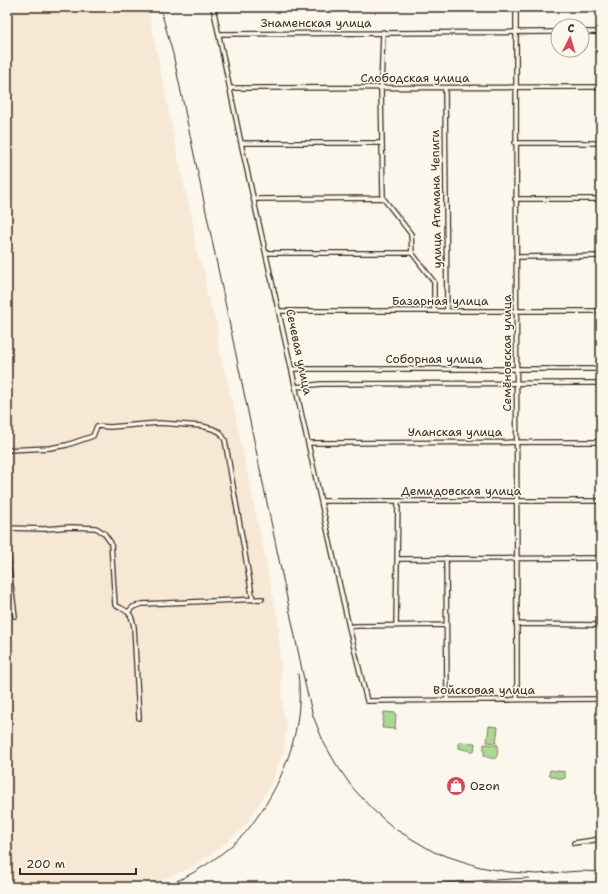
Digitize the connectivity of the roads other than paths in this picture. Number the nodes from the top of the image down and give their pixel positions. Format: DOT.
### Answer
graph roads {
  1 [pos="213,7"];
  2 [pos="516,7"];
  3 [pos="383,32"];
  4 [pos="515,32"];
  5 [pos="550,32"];
  6 [pos="590,32"];
  7 [pos="601,32"];
  8 [pos="219,34"];
  9 [pos="601,87"];
  10 [pos="230,88"];
  11 [pos="381,88"];
  12 [pos="445,88"];
  13 [pos="516,88"];
  14 [pos="601,142"];
  15 [pos="241,143"];
  16 [pos="382,143"];
  17 [pos="515,143"];
  18 [pos="383,198"];
  19 [pos="255,199"];
  20 [pos="515,199"];
  21 [pos="601,199"];
  22 [pos="266,253"];
  23 [pos="412,253"];
  24 [pos="601,256"];
  25 [pos="516,257"];
  26 [pos="434,310"];
  27 [pos="280,311"];
  28 [pos="447,311"];
  29 [pos="517,311"];
  30 [pos="601,311"];
  31 [pos="292,369"];
  32 [pos="601,369"];
  33 [pos="516,370"];
  34 [pos="516,383"];
  35 [pos="601,383"];
  36 [pos="296,387"];
  37 [pos="517,442"];
  38 [pos="601,442"];
  39 [pos="308,443"];
  40 [pos="7,450"];
  41 [pos="322,501"];
  42 [pos="398,501"];
  43 [pos="516,501"];
  44 [pos="601,501"];
  45 [pos="7,528"];
  46 [pos="7,542"];
  47 [pos="446,558"];
  48 [pos="516,558"];
  49 [pos="601,558"];
  50 [pos="398,559"];
  51 [pos="262,599"];
  52 [pos="253,600"];
  53 [pos="128,612"];
  54 [pos="15,616"];
  55 [pos="516,624"];
  56 [pos="446,625"];
  57 [pos="601,625"];
  58 [pos="396,626"];
  59 [pos="349,627"];
  60 [pos="601,699"];
  61 [pos="447,700"];
  62 [pos="517,700"];
  63 [pos="367,701"];
  64 [pos="139,718"];
  65 [pos="601,839"];
  66 [pos="574,843"];
  1 -- 8 [label="street, Сечевая улица"];
  2 -- 4 [label="street, Семёновская улица"];
  3 -- 4 [label="street, Знаменская улица"];
  3 -- 8 [label="street, Знаменская улица"];
  3 -- 11 [label="street"];
  4 -- 5 [label="street, Знаменская улица"];
  4 -- 13 [label="street, Семёновская улица"];
  6 -- 7 [label="street"];
  8 -- 10 [label="street, Сечевая улица"];
  9 -- 13 [label="street, Слободская улица"];
  10 -- 11 [label="street, Слободская улица"];
  10 -- 15 [label="street, Сечевая улица"];
  11 -- 12 [label="street, Слободская улица"];
  11 -- 16 [label="street"];
  12 -- 13 [label="street, Слободская улица"];
  12 -- 28 [label="street, улица Атамана Чепиги"];
  13 -- 17 [label="street, Семёновская улица"];
  14 -- 17 [label="street"];
  15 -- 16 [label="street"];
  15 -- 19 [label="street, Сечевая улица"];
  16 -- 18 [label="street"];
  17 -- 20 [label="street, Семёновская улица"];
  18 -- 19 [label="street"];
  18 -- 23 [label="street"];
  19 -- 22 [label="street, Сечевая улица"];
  20 -- 21 [label="street"];
  20 -- 25 [label="street, Семёновская улица"];
  22 -- 23 [label="street"];
  22 -- 27 [label="street, Сечевая улица"];
  23 -- 26 [label="street"];
  24 -- 25 [label="street"];
  25 -- 29 [label="street, Семёновская улица"];
  26 -- 27 [label="street, Базарная улица"];
  26 -- 28 [label="street, Базарная улица"];
  27 -- 31 [label="street, Сечевая улица"];
  28 -- 29 [label="street, Базарная улица"];
  29 -- 30 [label="street, Базарная улица"];
  29 -- 33 [label="street, Семёновская улица"];
  31 -- 33 [label="street, Соборная улица"];
  31 -- 36 [label="street, Сечевая улица"];
  32 -- 33 [label="street, Соборная улица"];
  33 -- 34 [label="street, Семёновская улица"];
  34 -- 35 [label="street"];
  34 -- 36 [label="street"];
  34 -- 37 [label="street, Семёновская улица"];
  36 -- 39 [label="street, Сечевая улица"];
  37 -- 38 [label="street, Уланская улица"];
  37 -- 39 [label="street, Уланская улица"];
  37 -- 43 [label="street, Семёновская улица"];
  39 -- 41 [label="street, Сечевая улица"];
  40 -- 52 [label="street"];
  41 -- 42 [label="street, Демидовская улица"];
  41 -- 59 [label="street, Сечевая улица"];
  42 -- 43 [label="street, Демидовская улица"];
  42 -- 50 [label="street"];
  43 -- 44 [label="street, Демидовская улица"];
  43 -- 48 [label="street, Семёновская улица"];
  45 -- 53 [label="street"];
  46 -- 54 [label="street"];
  47 -- 48 [label="street"];
  47 -- 50 [label="street"];
  47 -- 56 [label="street"];
  48 -- 49 [label="street"];
  48 -- 55 [label="street, Семёновская улица"];
  50 -- 58 [label="street"];
  51 -- 52 [label="street"];
  52 -- 53 [label="street"];
  53 -- 64 [label="street"];
  55 -- 57 [label="street"];
  55 -- 62 [label="street, Семёновская улица"];
  56 -- 58 [label="street"];
  56 -- 61 [label="street"];
  58 -- 59 [label="street"];
  59 -- 63 [label="street, Сечевая улица"];
  60 -- 62 [label="street, Войсковая улица"];
  61 -- 62 [label="street, Войсковая улица"];
  61 -- 63 [label="street, Войсковая улица"];
  65 -- 66 [label="street"];
}
